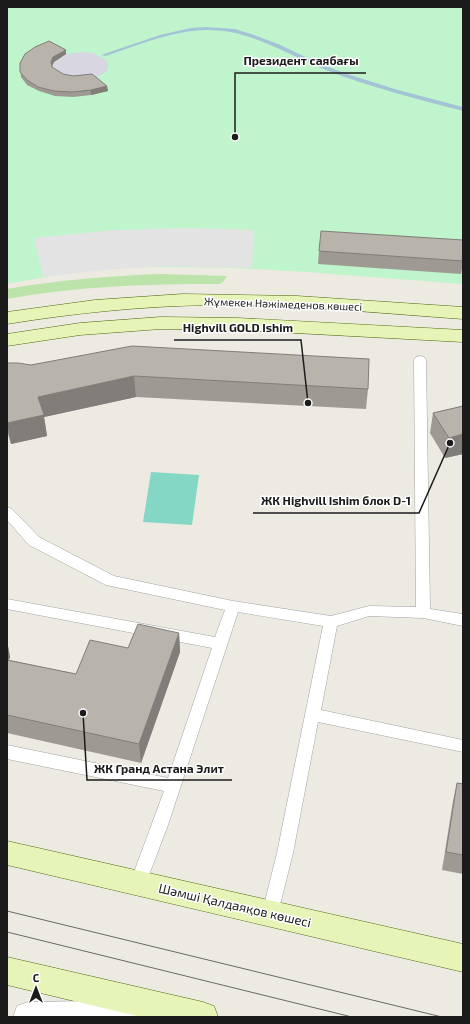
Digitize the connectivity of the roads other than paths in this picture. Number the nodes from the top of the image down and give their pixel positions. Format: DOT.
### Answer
graph roads {
  1 [pos="463,313"];
  2 [pos="7,318"];
  3 [pos="463,336"];
  4 [pos="7,340"];
  5 [pos="420,360"];
  6 [pos="7,512"];
  7 [pos="7,604"];
  8 [pos="233,606"];
  9 [pos="423,613"];
  10 [pos="463,620"];
  11 [pos="331,622"];
  12 [pos="220,644"];
  13 [pos="313,715"];
  14 [pos="463,746"];
  15 [pos="7,752"];
  16 [pos="173,786"];
  17 [pos="7,853"];
  18 [pos="138,883"];
  19 [pos="270,913"];
  20 [pos="463,958"];
  21 [pos="7,971"];
  22 [pos="198,1016"];
  23 [pos="28,1017"];
  1 -- 2 [label="main road, Жұмекен Нәжімеденов көшесі"];
  3 -- 4 [label="main road, Жұмекен Нәжімеденов көшесі"];
  5 -- 9 [label="lane"];
  6 -- 8 [label="lane"];
  7 -- 12 [label="lane"];
  8 -- 11 [label="lane"];
  8 -- 12 [label="lane"];
  9 -- 10 [label="lane"];
  9 -- 11 [label="lane"];
  11 -- 13 [label="lane"];
  12 -- 16 [label="lane"];
  13 -- 14 [label="lane"];
  13 -- 19 [label="lane"];
  15 -- 16 [label="lane"];
  16 -- 18 [label="lane"];
  17 -- 18 [label="main road, Шәмші Қалдаяқов көшесі"];
  18 -- 19 [label="main road, Шәмші Қалдаяқов көшесі"];
  19 -- 20 [label="main road, Шәмші Қалдаяқов көшесі"];
  21 -- 22 [label="main road"];
  22 -- 23 [label="street"];
}
